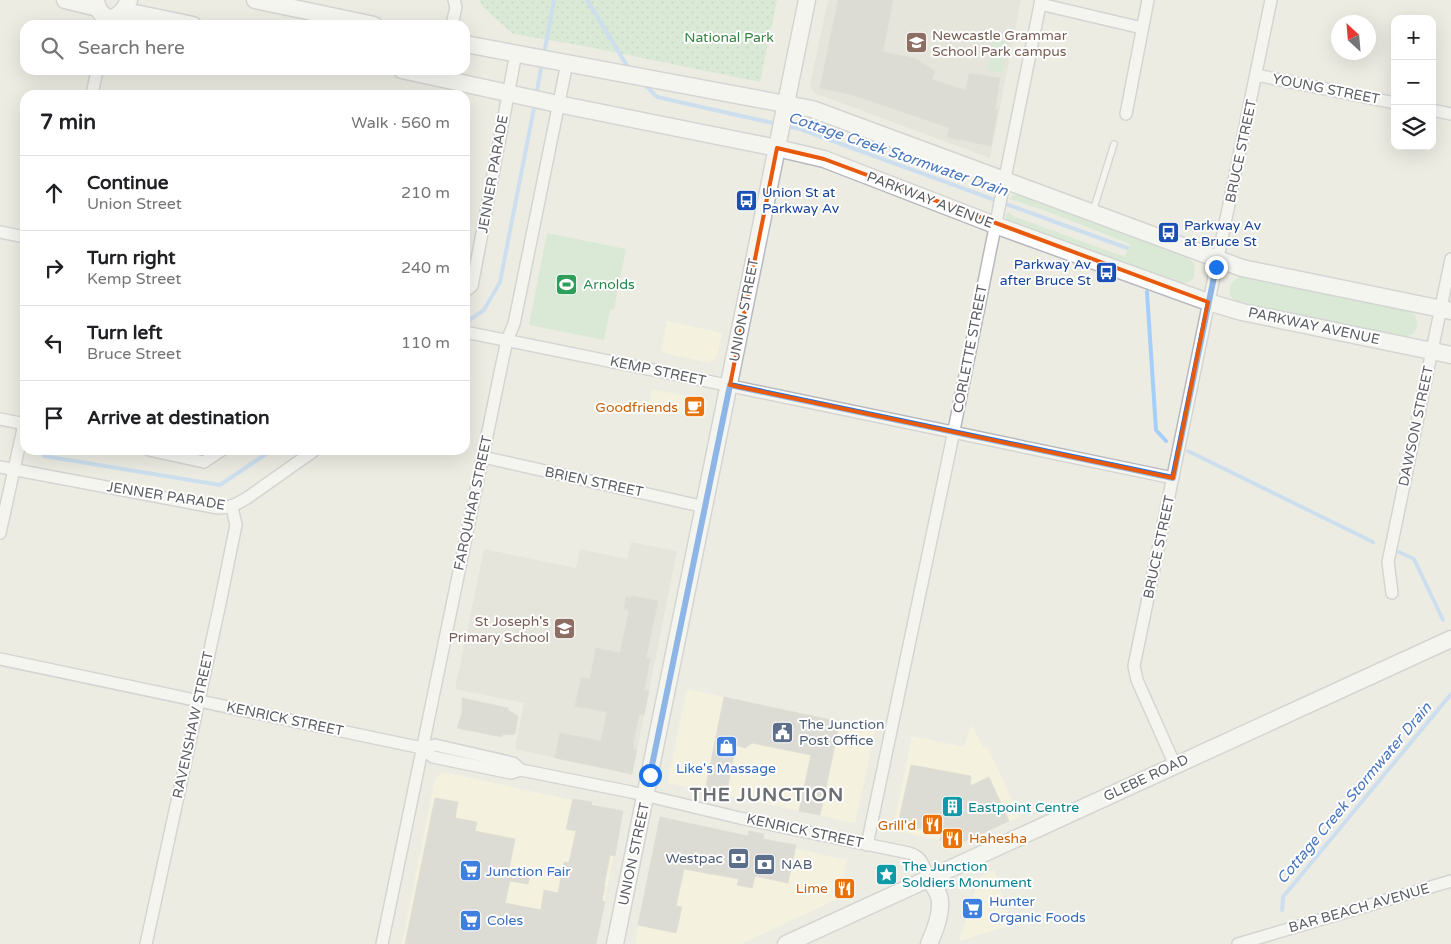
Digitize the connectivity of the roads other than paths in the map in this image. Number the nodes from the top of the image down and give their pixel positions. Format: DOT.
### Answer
graph roads {
  1 [pos="66,0"];
  2 [pos="255,0"];
  3 [pos="454,0"];
  4 [pos="807,0"];
  5 [pos="1148,0"];
  6 [pos="1271,0"];
  7 [pos="1041,2"];
  8 [pos="110,13"];
  9 [pos="169,20"];
  10 [pos="350,20"];
  11 [pos="453,20"];
  12 [pos="1142,28"];
  13 [pos="470,45"];
  14 [pos="516,53"];
  15 [pos="567,63"];
  16 [pos="96,75"];
  17 [pos="425,75"];
  18 [pos="1256,75"];
  19 [pos="93,90"];
  20 [pos="508,93"];
  21 [pos="1391,102"];
  22 [pos="558,104"];
  23 [pos="785,109"];
  24 [pos="1436,111"];
  25 [pos="1126,114"];
  26 [pos="1451,114"];
  27 [pos="778,142"];
  28 [pos="1114,144"];
  29 [pos="1004,180"];
  30 [pos="1092,213"];
  31 [pos="995,225"];
  32 [pos="0,232"];
  33 [pos="20,236"];
  34 [pos="1451,259"];
  35 [pos="1218,260"];
  36 [pos="470,287"];
  37 [pos="1208,302"];
  38 [pos="1446,310"];
  39 [pos="470,334"];
  40 [pos="507,340"];
  41 [pos="1431,351"];
  42 [pos="1451,355"];
  43 [pos="730,385"];
  44 [pos="0,419"];
  45 [pos="20,422"];
  46 [pos="953,433"];
  47 [pos="20,443"];
  48 [pos="172,455"];
  49 [pos="214,455"];
  50 [pos="308,455"];
  51 [pos="483,458"];
  52 [pos="0,467"];
  53 [pos="13,470"];
  54 [pos="1173,478"];
  55 [pos="232,506"];
  56 [pos="705,507"];
  57 [pos="0,533"];
  58 [pos="1392,593"];
  59 [pos="1451,639"];
  60 [pos="0,659"];
  61 [pos="198,701"];
  62 [pos="422,748"];
  63 [pos="1175,765"];
  64 [pos="646,796"];
  65 [pos="867,845"];
  66 [pos="930,878"];
  67 [pos="1451,881"];
  68 [pos="146,944"];
  69 [pos="382,944"];
  70 [pos="615,944"];
  71 [pos="786,944"];
  72 [pos="930,944"];
  73 [pos="1238,944"];
  1 -- 8 [label="main road"];
  2 -- 10 [label="main road"];
  3 -- 11 [label="street"];
  4 -- 23 [label="main road, UNION STREET"];
  5 -- 12 [label="street"];
  6 -- 18 [label="street, BRUCE STREET"];
  7 -- 12 [label="street"];
  7 -- 29 [label="street, CORLETTE STREET"];
  8 -- 9 [label="main road"];
  12 -- 25 [label="street"];
  13 -- 14 [label="main road"];
  14 -- 15 [label="main road"];
  14 -- 20 [label="street, JENNER PARADE"];
  15 -- 22 [label="street, FARQUHAR STREET"];
  15 -- 23 [label="main road"];
  16 -- 19 [label="street"];
  17 -- 20 [label="main road, PARKWAY AVENUE"];
  18 -- 21 [label="street, YOUNG STREET"];
  18 -- 35 [label="street, BRUCE STREET"];
  20 -- 22 [label="main road, PARKWAY AVENUE"];
  20 -- 36 [label="street, JENNER PARADE"];
  22 -- 27 [label="main road, PARKWAY AVENUE"];
  22 -- 40 [label="street, FARQUHAR STREET"];
  23 -- 27 [label="main road, UNION STREET"];
  23 -- 29 [label="main road"];
  24 -- 26 [label="street"];
  27 -- 31 [label="main road, PARKWAY AVENUE"];
  27 -- 43 [label="main road, UNION STREET"];
  28 -- 30 [label="lane"];
  29 -- 30 [label="main road"];
  29 -- 31 [label="street, CORLETTE STREET"];
  30 -- 35 [label="main road"];
  31 -- 37 [label="main road, PARKWAY AVENUE"];
  31 -- 46 [label="street, CORLETTE STREET"];
  32 -- 33 [label="street"];
  34 -- 38 [label="street, DAWSON STREET"];
  35 -- 37 [label="street, BRUCE STREET"];
  35 -- 38 [label="main road"];
  37 -- 41 [label="main road, PARKWAY AVENUE"];
  37 -- 54 [label="street, BRUCE STREET"];
  38 -- 41 [label="street, DAWSON STREET"];
  39 -- 40 [label="street, KEMP STREET"];
  40 -- 43 [label="street, KEMP STREET"];
  40 -- 51 [label="street, FARQUHAR STREET"];
  41 -- 42 [label="main road, PARKWAY AVENUE"];
  41 -- 58 [label="street, DAWSON STREET"];
  43 -- 46 [label="street, KEMP STREET"];
  43 -- 56 [label="main road, UNION STREET"];
  44 -- 45 [label="street"];
  46 -- 54 [label="street, KEMP STREET"];
  46 -- 65 [label="street, CORLETTE STREET"];
  47 -- 53 [label="street"];
  48 -- 49 [label="street"];
  50 -- 55 [label="street, JENNER PARADE"];
  51 -- 56 [label="street, BRIEN STREET"];
  51 -- 62 [label="street, FARQUHAR STREET"];
  52 -- 53 [label="street, JENNER PARADE"];
  53 -- 55 [label="street, JENNER PARADE"];
  53 -- 57 [label="street"];
  54 -- 63 [label="street, BRUCE STREET"];
  55 -- 61 [label="street, RAVENSHAW STREET"];
  56 -- 64 [label="main road, UNION STREET"];
  59 -- 63 [label="main road, GLEBE ROAD"];
  60 -- 61 [label="street, KENRICK STREET"];
  61 -- 62 [label="street, KENRICK STREET"];
  61 -- 68 [label="street, RAVENSHAW STREET"];
  62 -- 64 [label="street, KENRICK STREET"];
  62 -- 69 [label="street, FARQUHAR STREET"];
  63 -- 66 [label="main road, GLEBE ROAD"];
  64 -- 65 [label="street, KENRICK STREET"];
  64 -- 70 [label="main road, UNION STREET"];
  65 -- 66 [label="street, KENRICK STREET"];
  66 -- 71 [label="main road, GLEBE ROAD"];
  66 -- 72 [label="main road"];
  67 -- 73 [label="street, BAR BEACH AVENUE"];
}
